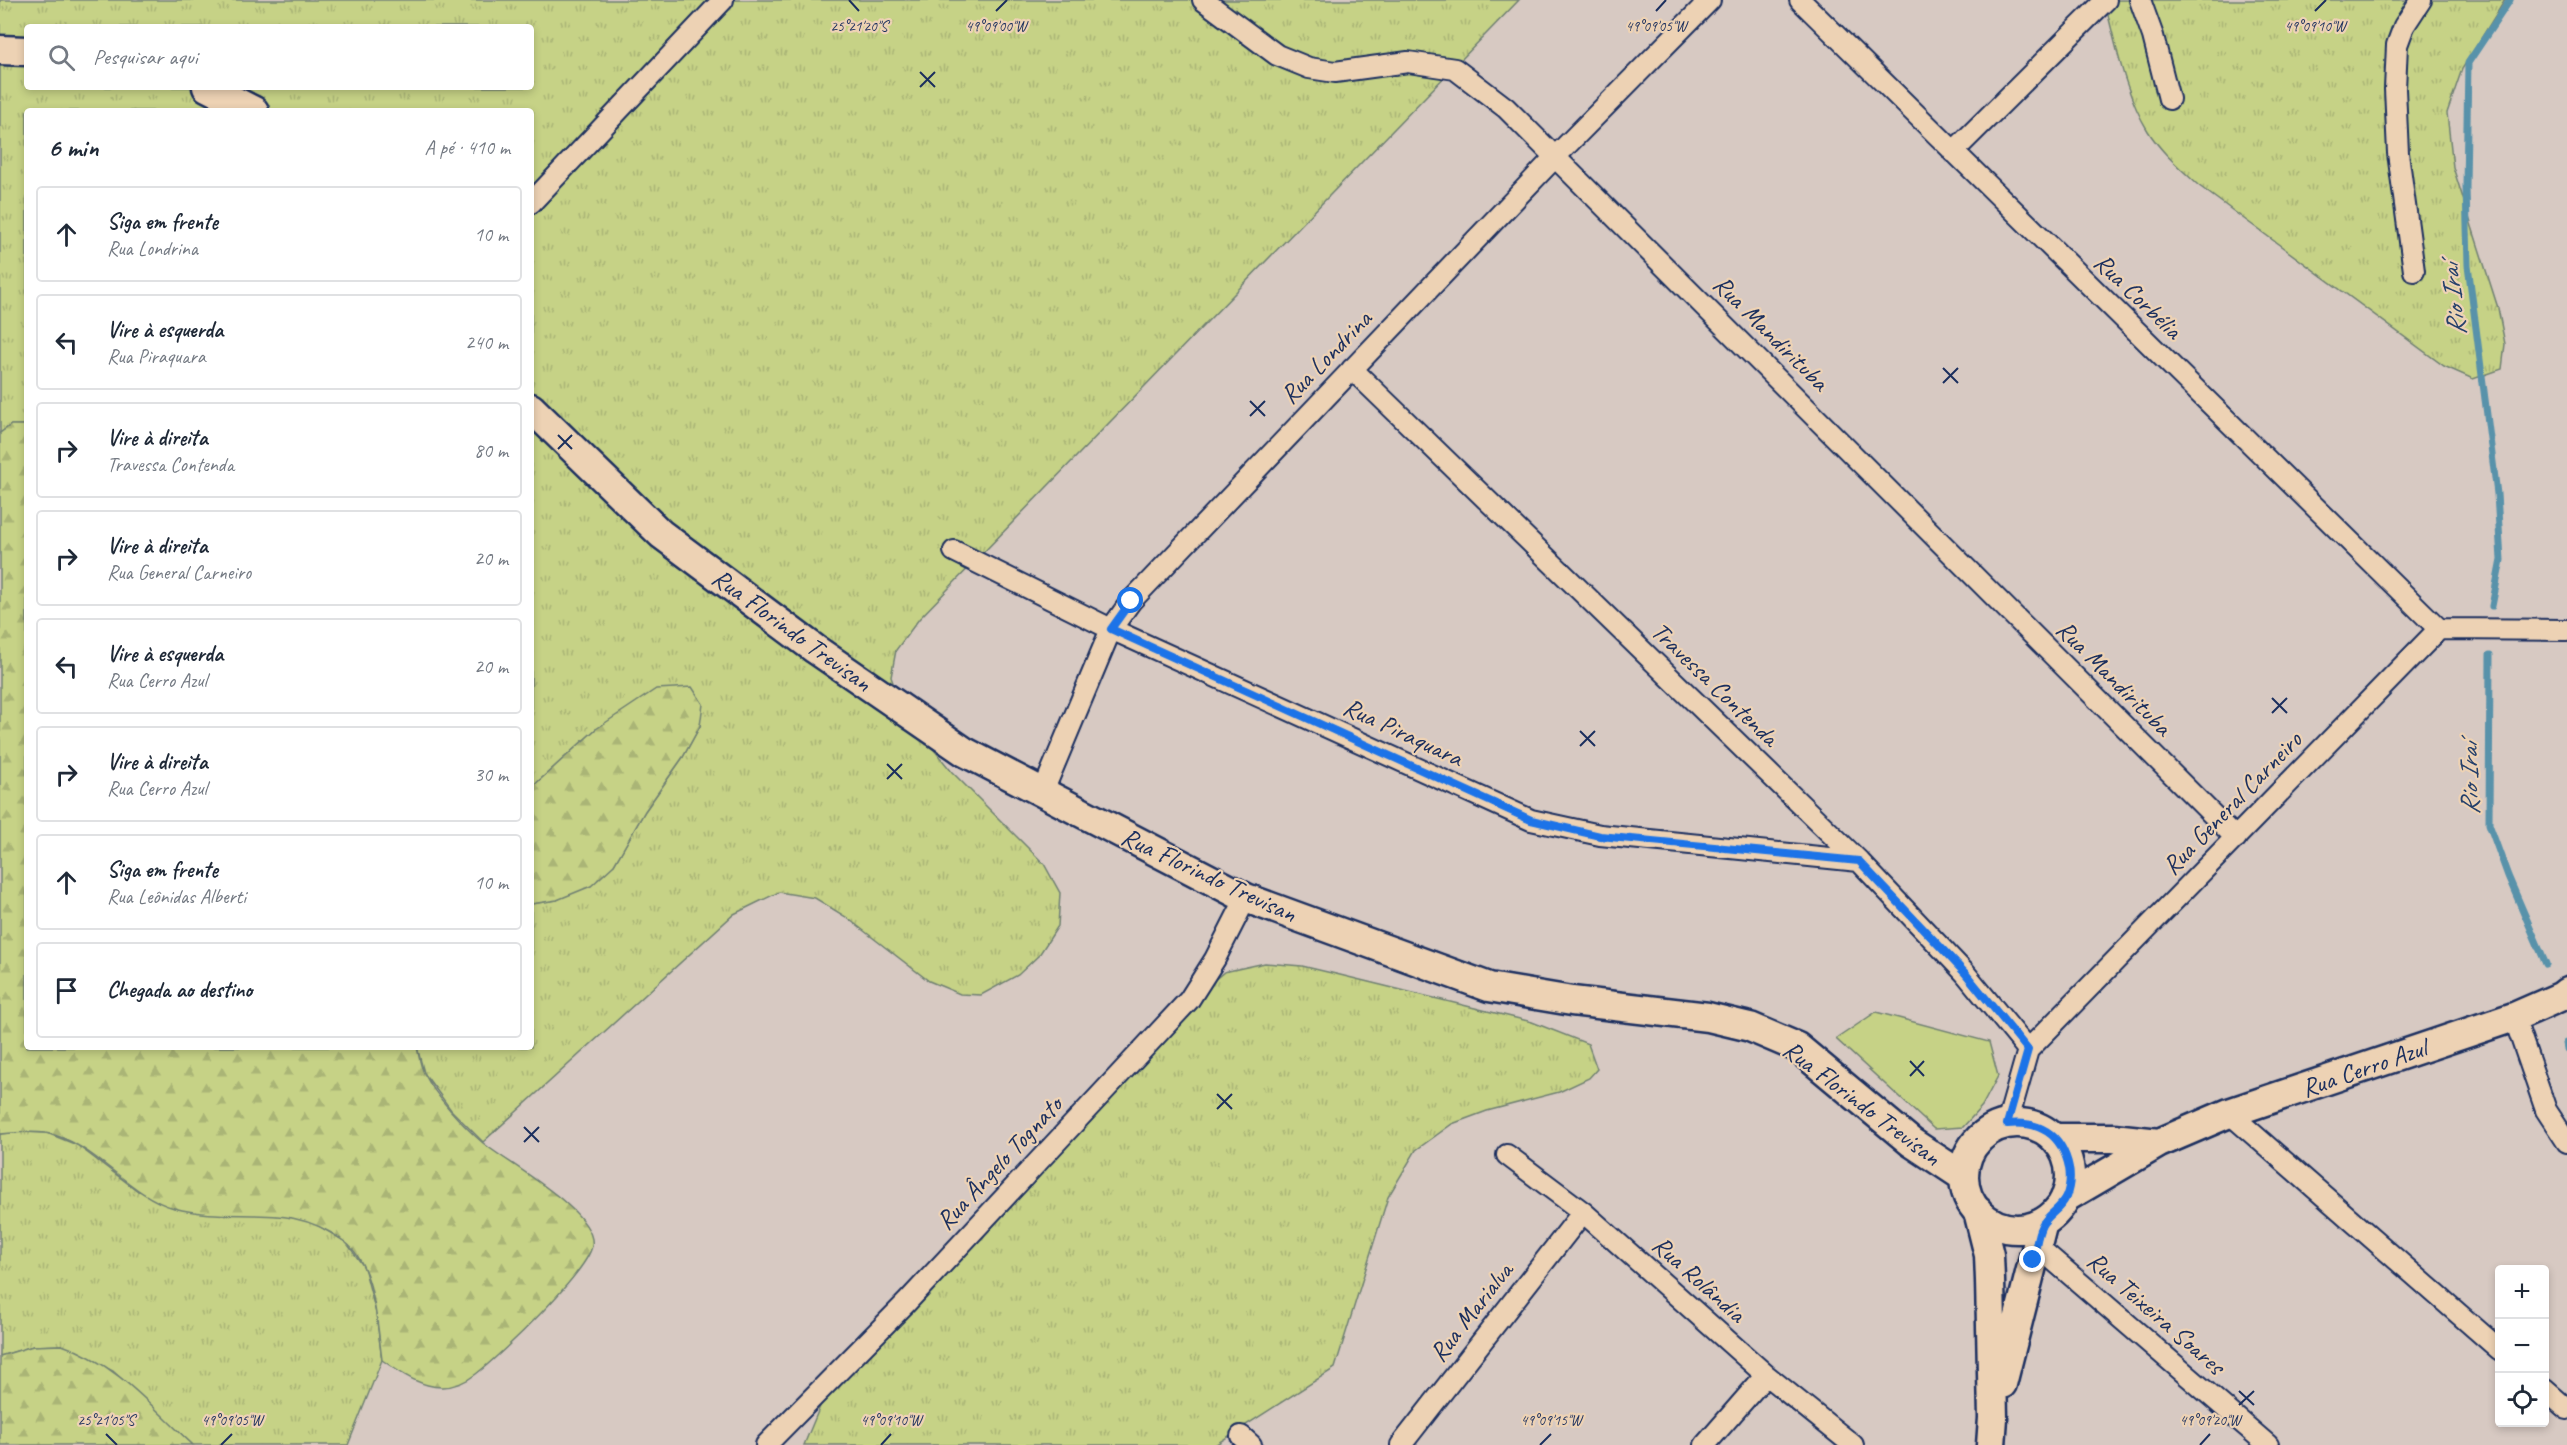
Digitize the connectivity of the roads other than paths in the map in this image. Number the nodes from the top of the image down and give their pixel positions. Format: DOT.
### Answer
graph roads {
  1 [pos="723,0"];
  2 [pos="1203,0"];
  3 [pos="1710,0"];
  4 [pos="1800,0"];
  5 [pos="2106,0"];
  6 [pos="2140,0"];
  7 [pos="2421,0"];
  8 [pos="0,50"];
  9 [pos="24,51"];
  10 [pos="213,90"];
  11 [pos="2169,99"];
  12 [pos="248,108"];
  13 [pos="1953,152"];
  14 [pos="1555,157"];
  15 [pos="534,200"];
  16 [pos="2415,271"];
  17 [pos="1352,369"];
  18 [pos="534,411"];
  19 [pos="954,551"];
  20 [pos="1111,629"];
  21 [pos="2439,629"];
  22 [pos="2567,630"];
  23 [pos="1042,794"];
  24 [pos="2236,838"];
  25 [pos="1859,861"];
  26 [pos="1246,898"];
  27 [pos="2567,992"];
  28 [pos="2514,1017"];
  29 [pos="2028,1050"];
  30 [pos="2229,1113"];
  31 [pos="2007,1124"];
  32 [pos="2054,1138"];
  33 [pos="2567,1142"];
  34 [pos="2159,1143"];
  35 [pos="1507,1155"];
  36 [pos="1964,1177"];
  37 [pos="2065,1198"];
  38 [pos="1978,1211"];
  39 [pos="1583,1212"];
  40 [pos="2040,1234"];
  41 [pos="1991,1298"];
  42 [pos="2025,1298"];
  43 [pos="2495,1346"];
  44 [pos="1766,1375"];
  45 [pos="2549,1393"];
  46 [pos="2567,1409"];
  47 [pos="1992,1432"];
  48 [pos="766,1445"];
  49 [pos="1401,1445"];
  50 [pos="1705,1445"];
  51 [pos="1852,1445"];
  52 [pos="2268,1445"];
  1 -- 15 [label="street"];
  2 -- 14 [label="street, Rua Mandirituba"];
  3 -- 14 [label="street, Rua Londrina"];
  4 -- 13 [label="street, Rua Corbélia"];
  5 -- 13 [label="street"];
  6 -- 11 [label="street"];
  7 -- 16 [label="street"];
  8 -- 9 [label="street"];
  10 -- 12 [label="street"];
  13 -- 21 [label="street, Rua Corbélia"];
  14 -- 17 [label="street, Rua Londrina"];
  14 -- 24 [label="street, Rua Mandirituba"];
  17 -- 20 [label="street, Rua Londrina"];
  17 -- 25 [label="street, Travessa Contenda"];
  18 -- 23 [label="street, Rua Florindo Trevisan"];
  19 -- 20 [label="street, Rua Piraquara"];
  20 -- 23 [label="street, Rua Londrina"];
  20 -- 25 [label="street, Rua Piraquara"];
  21 -- 22 [label="street"];
  21 -- 24 [label="street, Rua General Carneiro"];
  23 -- 26 [label="street, Rua Florindo Trevisan"];
  24 -- 29 [label="street, Rua General Carneiro"];
  25 -- 29 [label="street, Travessa Contenda"];
  26 -- 36 [label="street, Rua Florindo Trevisan"];
  26 -- 48 [label="street, Rua Ângelo Tognato"];
  27 -- 28 [label="street, Rua Cerro Azul"];
  28 -- 30 [label="street, Rua Cerro Azul"];
  28 -- 33 [label="street"];
  29 -- 31 [label="street, Rua General Carneiro"];
  30 -- 34 [label="street, Rua Cerro Azul"];
  30 -- 43 [label="street"];
  31 -- 32 [label="street, Rua Cerro Azul"];
  31 -- 36 [label="street"];
  32 -- 34 [label="street, Rua Cerro Azul"];
  32 -- 37 [label="street"];
  34 -- 37 [label="street, Rua Cerro Azul"];
  35 -- 39 [label="street, Rua Rolândia"];
  36 -- 38 [label="street"];
  37 -- 40 [label="street, Rua Cerro Azul"];
  38 -- 40 [label="street"];
  38 -- 41 [label="street"];
  39 -- 44 [label="street, Rua Rolândia"];
  39 -- 49 [label="street, Rua Marialva"];
  40 -- 42 [label="street"];
  40 -- 52 [label="street, Rua Teixeira Soares"];
  41 -- 42 [label="street"];
  41 -- 47 [label="street"];
  42 -- 47 [label="street"];
  44 -- 50 [label="street"];
  44 -- 51 [label="street, Rua Rolândia"];
  45 -- 46 [label="street"];
}
